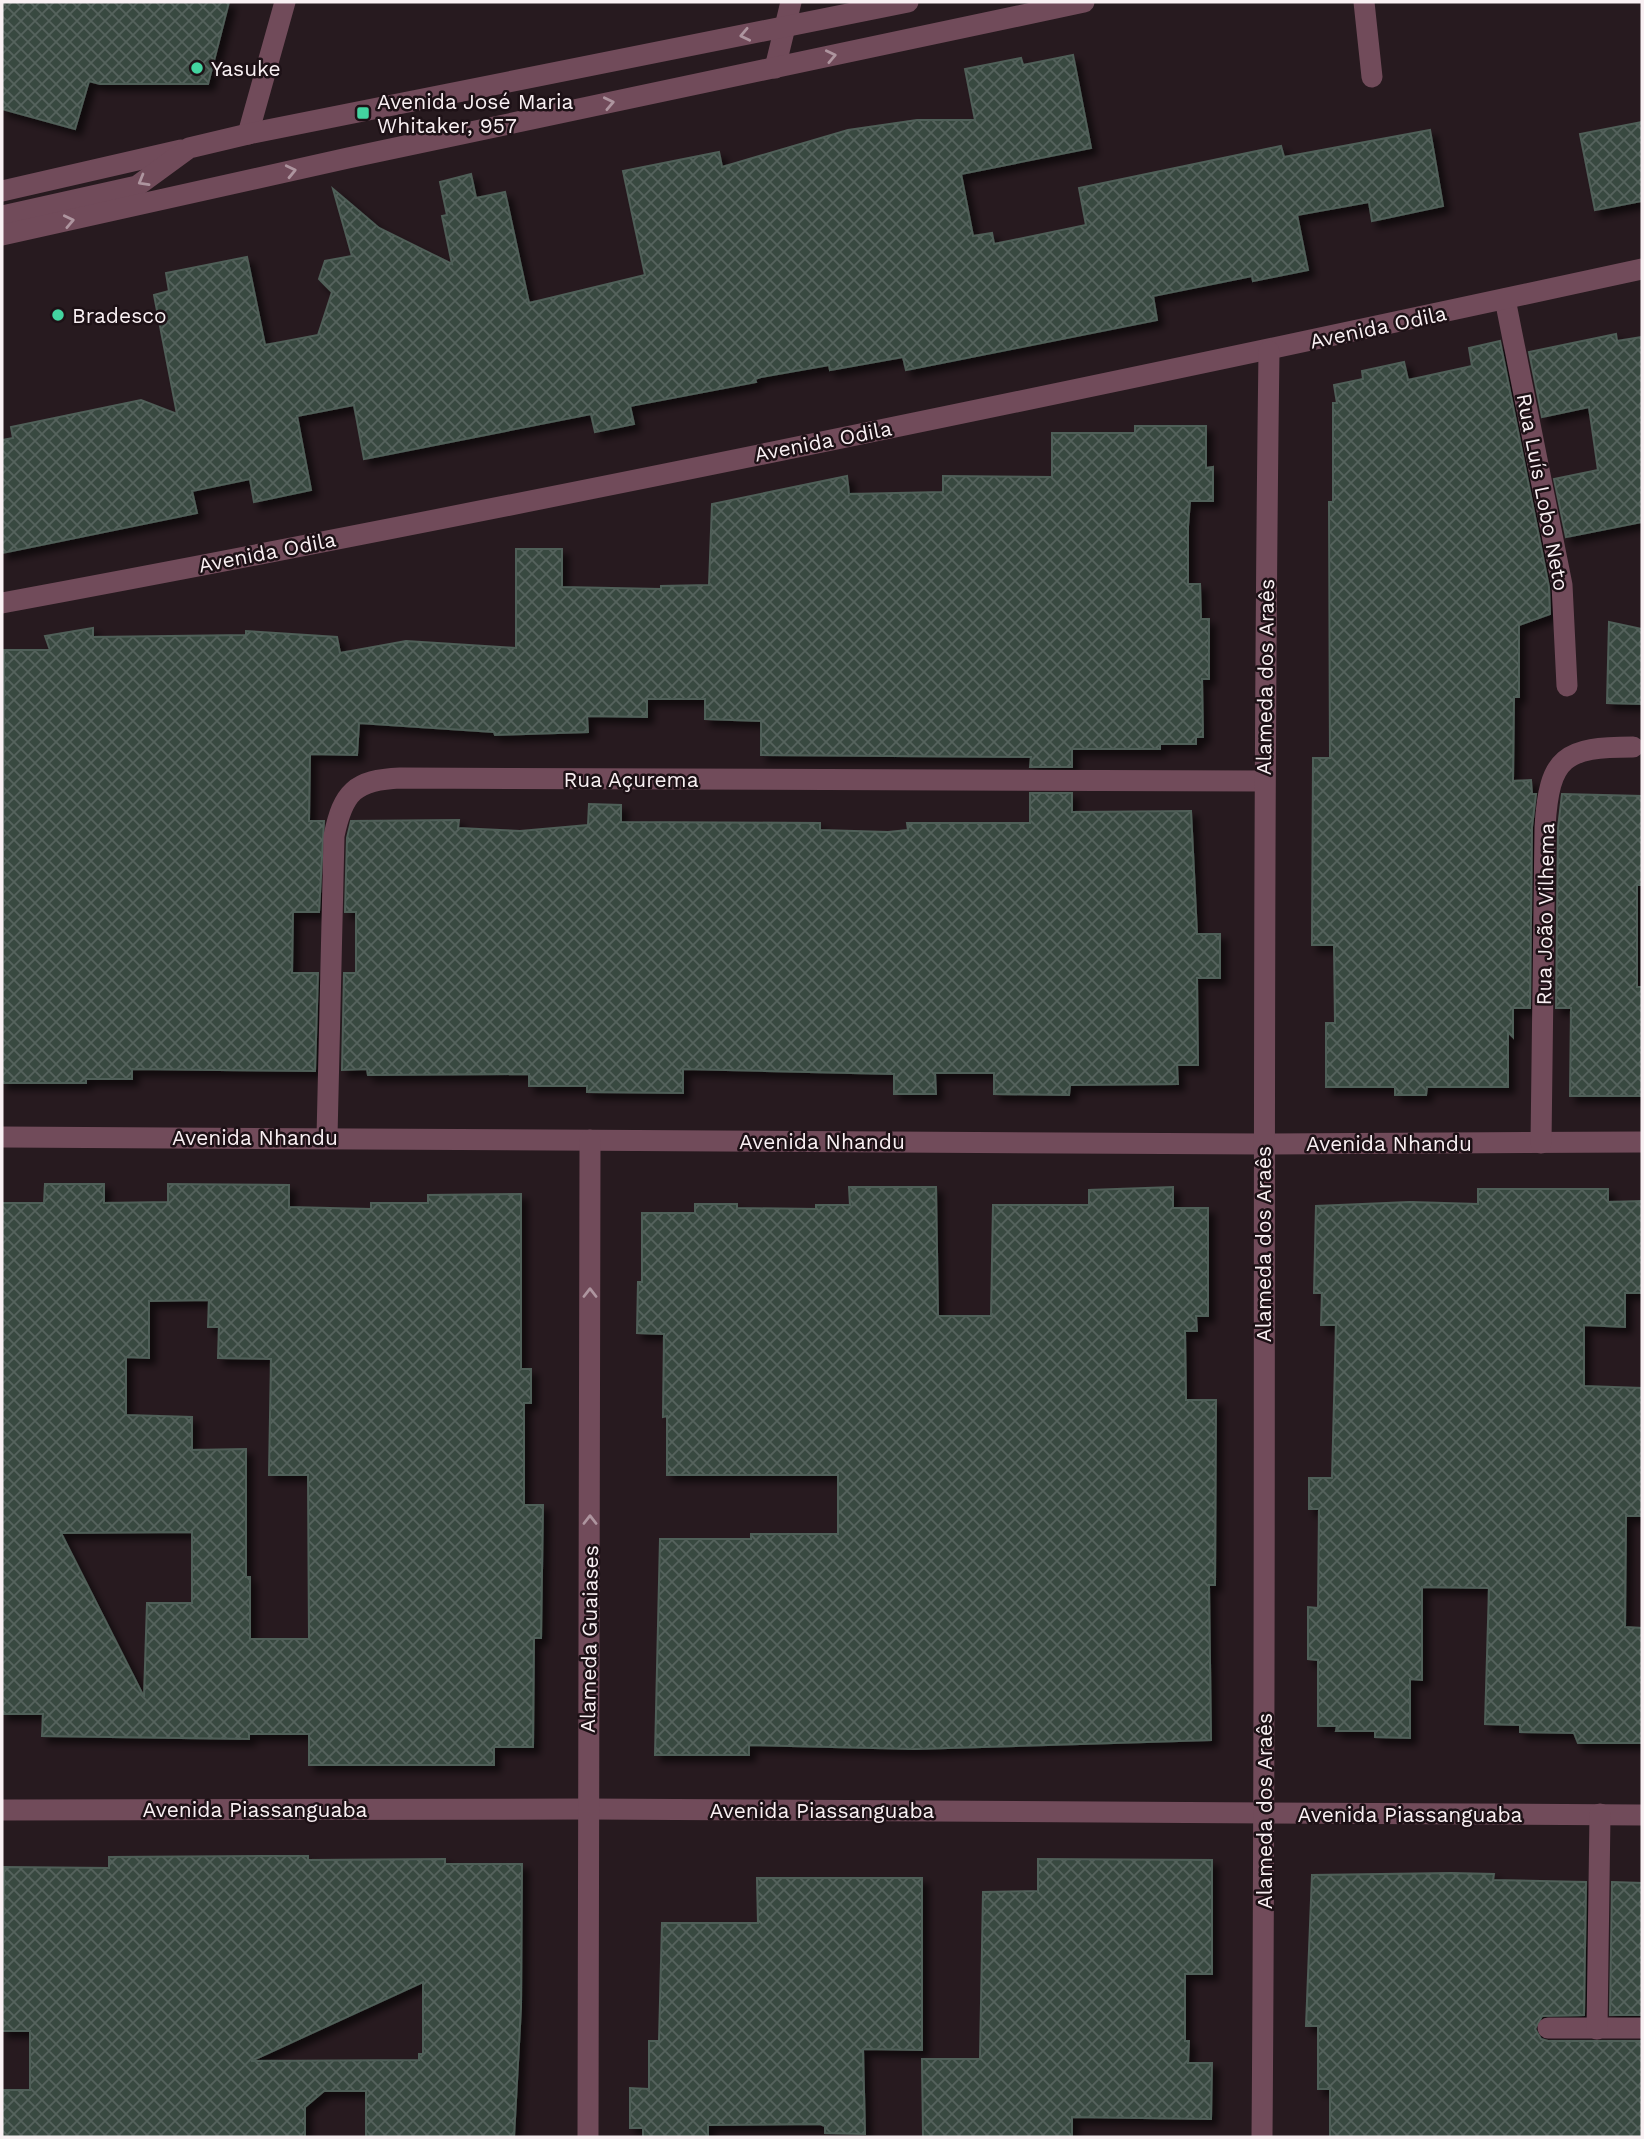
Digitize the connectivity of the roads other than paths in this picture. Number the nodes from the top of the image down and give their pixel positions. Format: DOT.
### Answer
graph roads {
  1 [pos="285,2"];
  2 [pos="791,2"];
  3 [pos="908,2"];
  4 [pos="1084,2"];
  5 [pos="1364,2"];
  6 [pos="783,27"];
  7 [pos="775,68"];
  8 [pos="1372,77"];
  9 [pos="248,134"];
  10 [pos="190,148"];
  11 [pos="2,191"];
  12 [pos="2,216"];
  13 [pos="2,235"];
  14 [pos="1642,269"];
  15 [pos="1505,299"];
  16 [pos="1269,351"];
  17 [pos="2,603"];
  18 [pos="1567,686"];
  19 [pos="1633,747"];
  20 [pos="1264,781"];
  21 [pos="2,1137"];
  22 [pos="327,1137"];
  23 [pos="590,1140"];
  24 [pos="1642,1142"];
  25 [pos="1541,1143"];
  26 [pos="1263,1144"];
  27 [pos="588,1809"];
  28 [pos="2,1810"];
  29 [pos="1265,1813"];
  30 [pos="1600,1814"];
  31 [pos="1642,1815"];
  32 [pos="1548,2028"];
  33 [pos="1642,2028"];
  34 [pos="1597,2029"];
  35 [pos="588,2137"];
  36 [pos="1262,2137"];
  1 -- 9 [label="street"];
  2 -- 6 [label="street"];
  3 -- 6 [label="street"];
  7 -- 4 [label="street, one-way"];
  5 -- 8 [label="street"];
  6 -- 7 [label="street"];
  6 -- 9 [label="street, one-way"];
  13 -- 7 [label="street, one-way"];
  9 -- 10 [label="street"];
  10 -- 11 [label="street"];
  10 -- 12 [label="street, one-way"];
  14 -- 15 [label="street, Avenida Odila"];
  15 -- 16 [label="street, Avenida Odila"];
  15 -- 18 [label="street, Rua Luís Lobo Neto"];
  16 -- 17 [label="street, Avenida Odila"];
  16 -- 20 [label="street, Alameda dos Araês"];
  19 -- 25 [label="street, Rua João Vilhema"];
  20 -- 22 [label="street, Rua Açurema"];
  20 -- 26 [label="street, Alameda dos Araês"];
  21 -- 22 [label="street, Avenida Nhandu"];
  22 -- 23 [label="street, Avenida Nhandu"];
  23 -- 26 [label="street, Avenida Nhandu"];
  27 -- 23 [label="street, Alameda Guaiases, one-way"];
  24 -- 25 [label="street, Avenida Nhandu"];
  25 -- 26 [label="street, Avenida Nhandu"];
  26 -- 29 [label="street, Alameda dos Araês"];
  27 -- 28 [label="street, Avenida Piassanguaba"];
  27 -- 29 [label="street, Avenida Piassanguaba"];
  27 -- 35 [label="street, Alameda Guaiases"];
  29 -- 30 [label="street, Avenida Piassanguaba"];
  29 -- 36 [label="street, Alameda dos Araês"];
  30 -- 31 [label="street, Avenida Piassanguaba"];
  30 -- 34 [label="street"];
  32 -- 34 [label="street"];
  33 -- 34 [label="street"];
}
